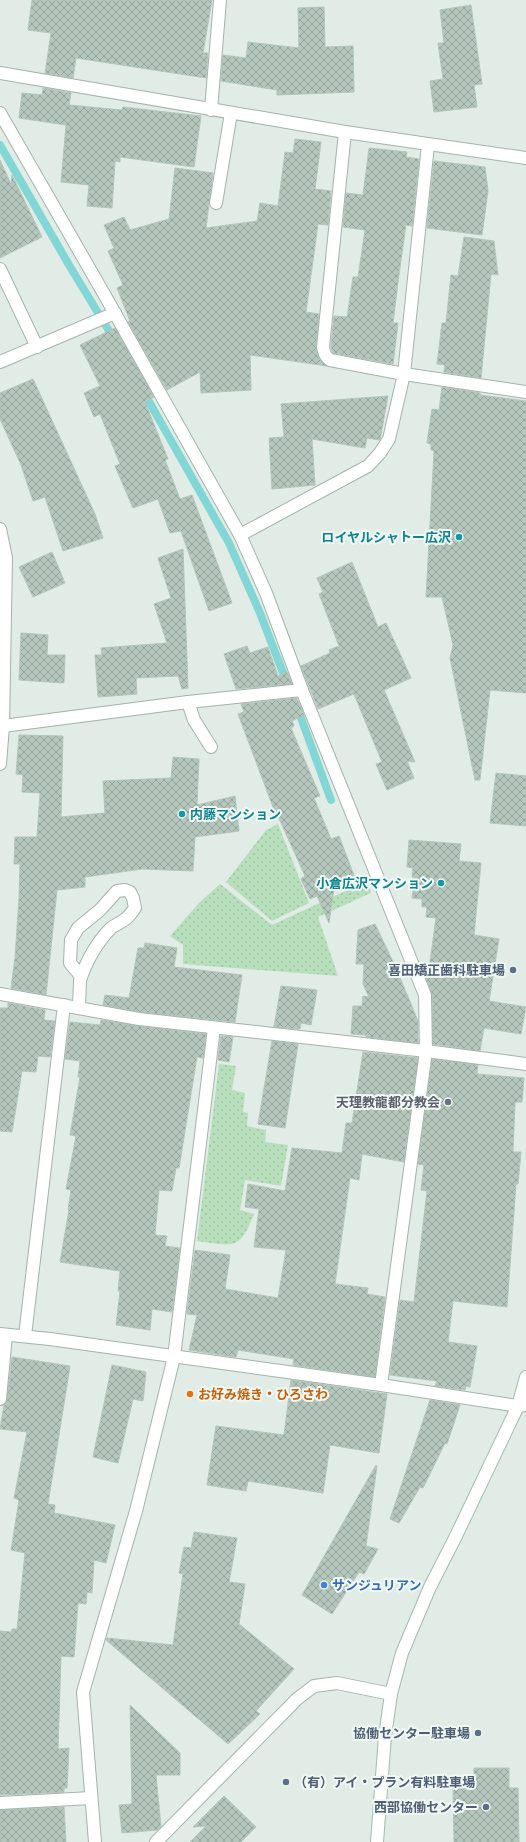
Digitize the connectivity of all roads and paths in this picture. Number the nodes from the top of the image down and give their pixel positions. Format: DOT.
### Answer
graph roads {
  1 [pos="220,0"];
  2 [pos="0,73"];
  3 [pos="211,110"];
  4 [pos="230,113"];
  5 [pos="1,119"];
  6 [pos="345,132"];
  7 [pos="428,145"];
  8 [pos="526,158"];
  9 [pos="216,203"];
  10 [pos="0,269"];
  11 [pos="115,314"];
  12 [pos="37,347"];
  13 [pos="0,362"];
  14 [pos="404,374"];
  15 [pos="526,392"];
  16 [pos="0,529"];
  17 [pos="240,535"];
  18 [pos="302,690"];
  19 [pos="188,702"];
  20 [pos="3,726"];
  21 [pos="211,747"];
  22 [pos="0,764"];
  23 [pos="81,976"];
  24 [pos="0,994"];
  25 [pos="64,1005"];
  26 [pos="79,1008"];
  27 [pos="214,1028"];
  28 [pos="426,1051"];
  29 [pos="526,1064"];
  30 [pos="3,1334"];
  31 [pos="25,1336"];
  32 [pos="174,1357"];
  33 [pos="526,1377"];
  34 [pos="381,1385"];
  35 [pos="0,1399"];
  36 [pos="522,1406"];
  37 [pos="391,1694"];
  38 [pos="91,1798"];
  39 [pos="0,1803"];
  40 [pos="95,1842"];
  41 [pos="156,1842"];
  42 [pos="377,1842"];
  1 -- 3 [label="street"];
  2 -- 3 [label="street"];
  3 -- 4 [label="street"];
  4 -- 6 [label="street"];
  4 -- 9 [label="street"];
  5 -- 11 [label="street"];
  6 -- 7 [label="street"];
  6 -- 14 [label="street"];
  7 -- 8 [label="street"];
  7 -- 14 [label="street"];
  10 -- 12 [label="street"];
  11 -- 12 [label="street"];
  11 -- 17 [label="street"];
  12 -- 13 [label="street"];
  14 -- 15 [label="street"];
  14 -- 17 [label="street"];
  16 -- 20 [label="street"];
  17 -- 18 [label="street"];
  18 -- 19 [label="street"];
  18 -- 28 [label="street"];
  19 -- 20 [label="street"];
  19 -- 21 [label="street"];
  20 -- 22 [label="street"];
  23 -- 23 [label="street"];
  23 -- 26 [label="street"];
  24 -- 25 [label="street"];
  25 -- 26 [label="street"];
  25 -- 31 [label="street"];
  26 -- 27 [label="street"];
  27 -- 28 [label="street"];
  27 -- 32 [label="street"];
  28 -- 29 [label="street"];
  28 -- 34 [label="street"];
  30 -- 31 [label="street"];
  30 -- 35 [label="street"];
  31 -- 32 [label="street"];
  32 -- 34 [label="street"];
  32 -- 38 [label="street"];
  33 -- 36 [label="street"];
  34 -- 36 [label="street"];
  36 -- 37 [label="street"];
  37 -- 41 [label="street"];
  37 -- 42 [label="street"];
  38 -- 39 [label="street"];
  38 -- 40 [label="street"];
}
